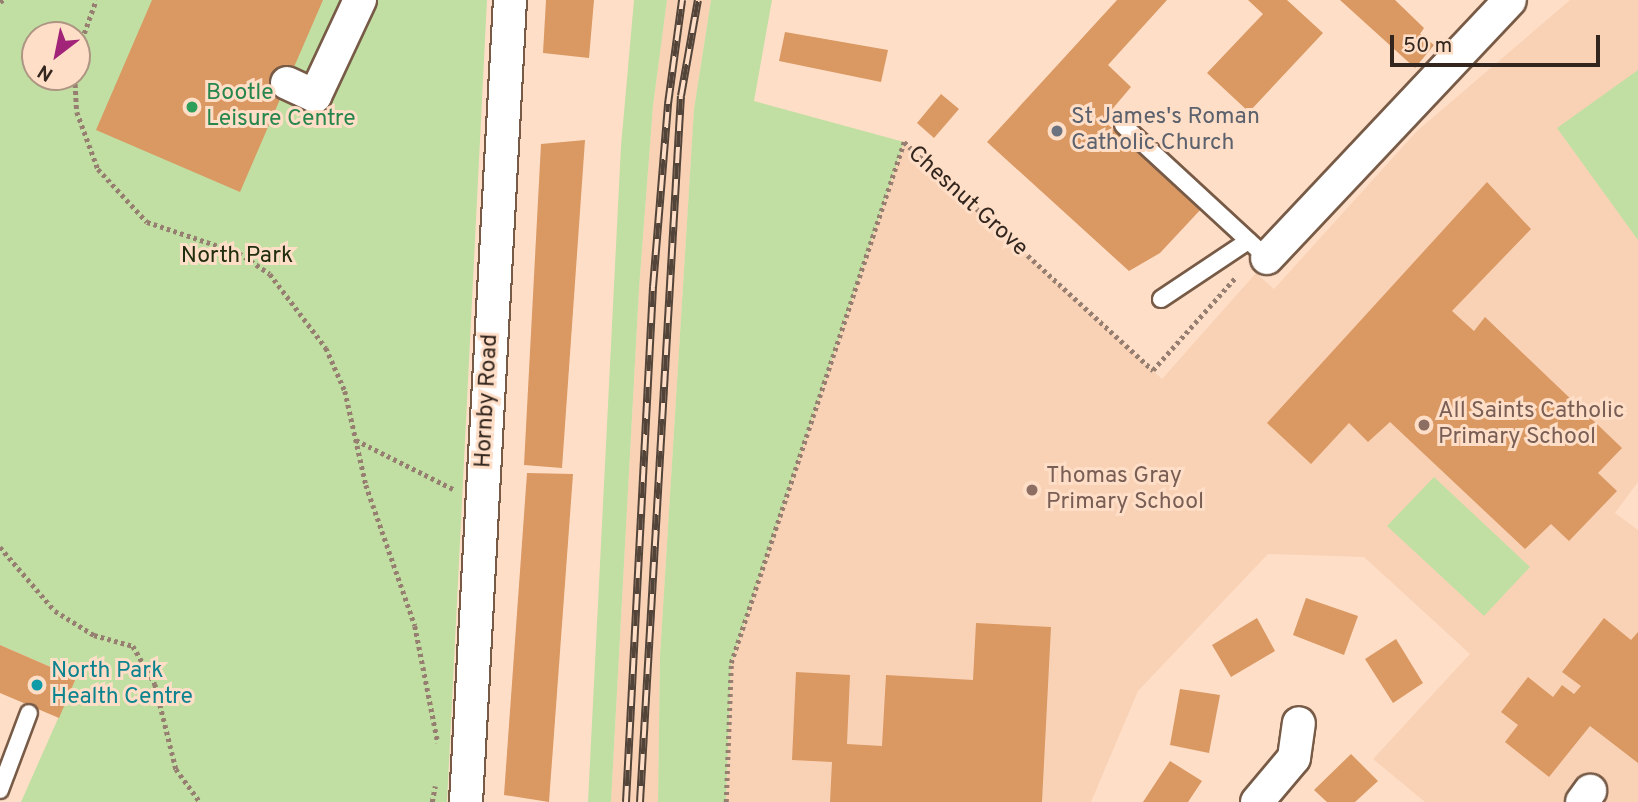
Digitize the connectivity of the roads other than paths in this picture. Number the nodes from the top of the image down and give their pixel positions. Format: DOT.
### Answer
graph roads {
  1 [pos="360,0"];
  2 [pos="510,0"];
  3 [pos="1494,4"];
  4 [pos="287,83"];
  5 [pos="1123,125"];
  6 [pos="1258,249"];
  7 [pos="1161,299"];
  8 [pos="29,713"];
  9 [pos="1299,723"];
  10 [pos="0,790"];
  11 [pos="466,802"];
  12 [pos="1257,802"];
  1 -- 4 [label="street"];
  2 -- 11 [label="street, Hornby Road"];
  3 -- 6 [label="street"];
  5 -- 6 [label="lane"];
  6 -- 7 [label="lane"];
  8 -- 10 [label="lane"];
  9 -- 12 [label="street"];
}
